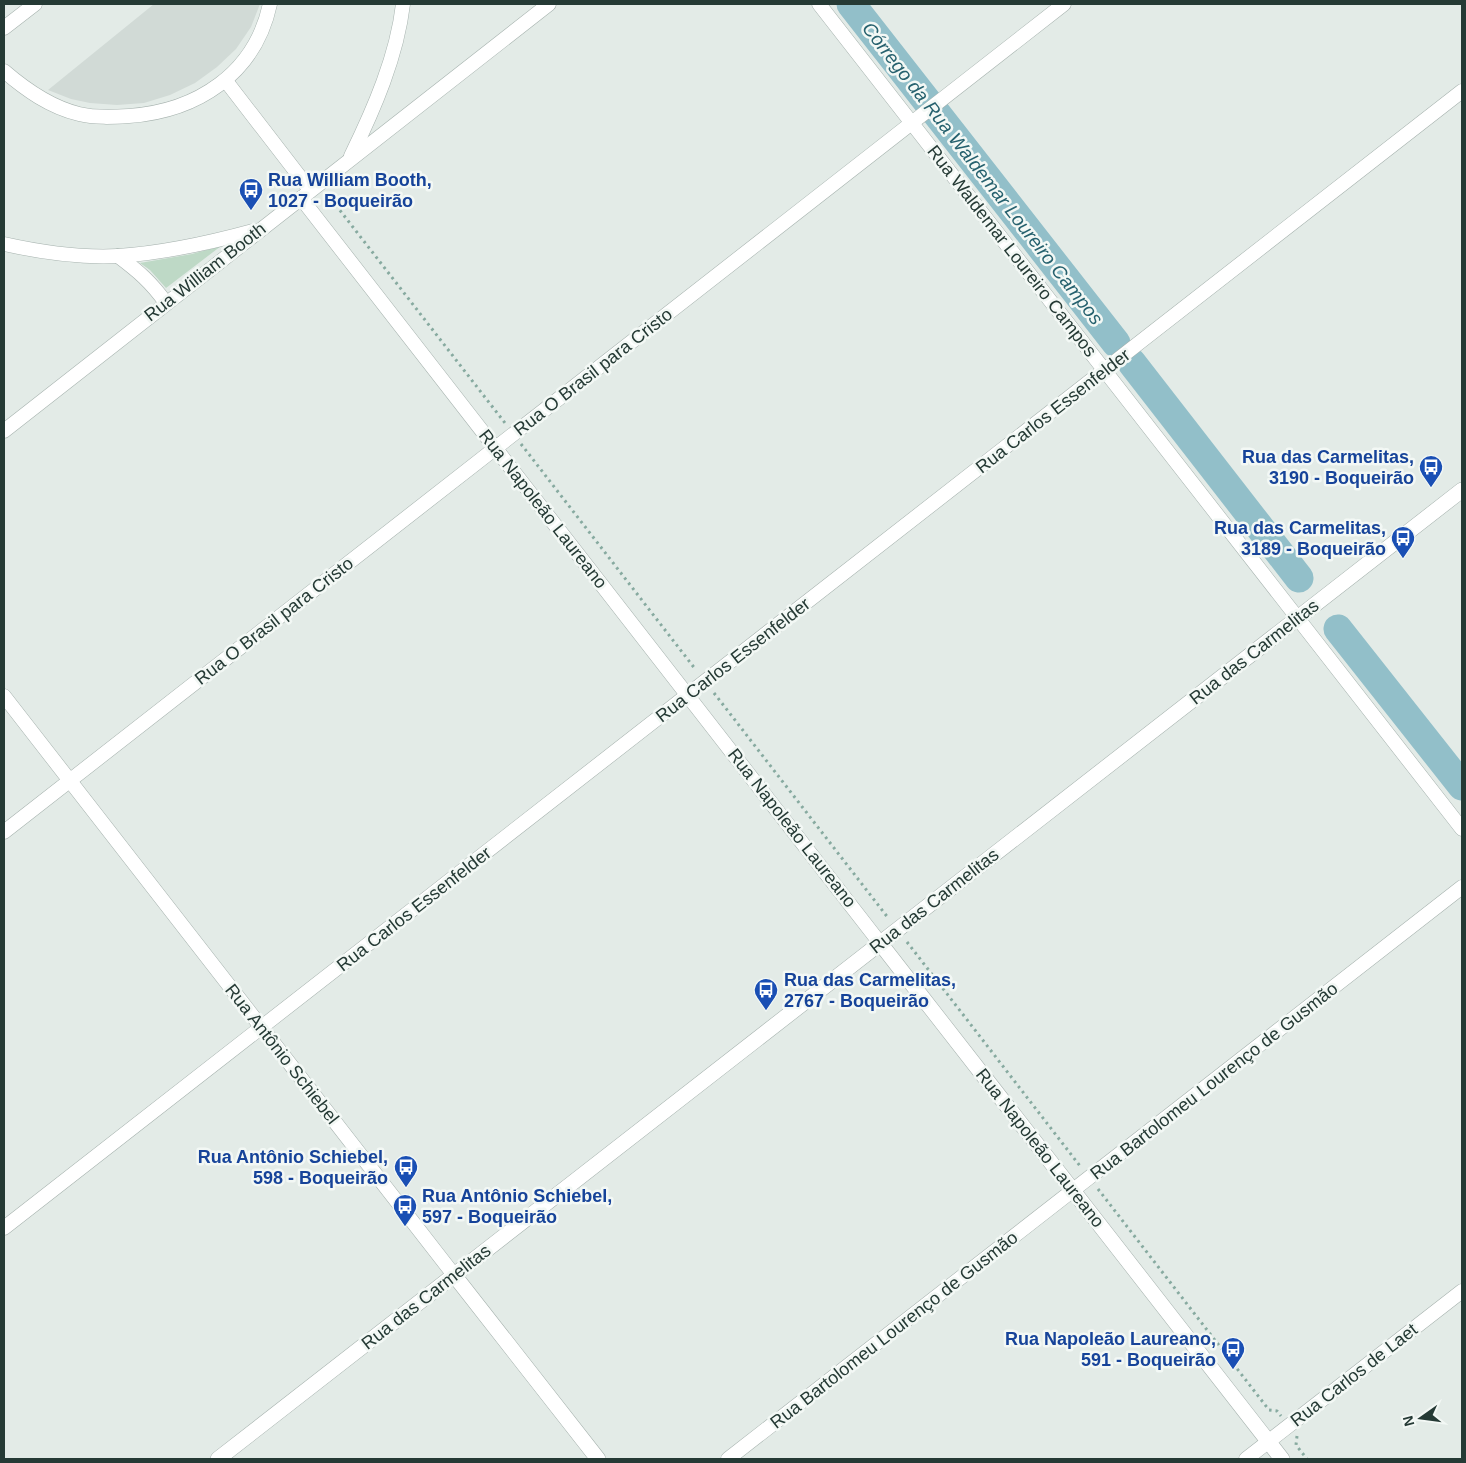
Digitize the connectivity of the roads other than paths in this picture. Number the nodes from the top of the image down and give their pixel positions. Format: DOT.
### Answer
graph roads {
  1 [pos="35,4"];
  2 [pos="270,4"];
  3 [pos="403,4"];
  4 [pos="549,4"];
  5 [pos="819,4"];
  6 [pos="1064,4"];
  7 [pos="4,28"];
  8 [pos="4,71"];
  9 [pos="226,81"];
  10 [pos="1462,91"];
  11 [pos="912,123"];
  12 [pos="350,159"];
  13 [pos="306,194"];
  14 [pos="261,229"];
  15 [pos="4,244"];
  16 [pos="118,256"];
  17 [pos="166,303"];
  18 [pos="1105,370"];
  19 [pos="4,431"];
  20 [pos="495,448"];
  21 [pos="1462,490"];
  22 [pos="1298,618"];
  23 [pos="688,695"];
  24 [pos="4,696"];
  25 [pos="70,781"];
  26 [pos="1462,829"];
  27 [pos="4,832"];
  28 [pos="1462,887"];
  29 [pos="880,943"];
  30 [pos="261,1027"];
  31 [pos="1073,1190"];
  32 [pos="4,1228"];
  33 [pos="454,1275"];
  34 [pos="1462,1291"];
  35 [pos="1268,1441"];
  36 [pos="218,1459"];
  37 [pos="598,1459"];
  38 [pos="728,1459"];
  39 [pos="1246,1459"];
  40 [pos="1282,1459"];
  1 -- 7 [label="street"];
  2 -- 9 [label="street"];
  3 -- 12 [label="street"];
  4 -- 12 [label="street, Rua William Booth"];
  5 -- 11 [label="street, Rua Waldemar Loureiro Campos"];
  6 -- 11 [label="street, Rua O Brasil para Cristo"];
  8 -- 9 [label="street"];
  9 -- 13 [label="street, Rua Napoleão Laureano"];
  10 -- 18 [label="street, Rua Carlos Essenfelder"];
  11 -- 18 [label="street, Rua Waldemar Loureiro Campos"];
  11 -- 20 [label="street, Rua O Brasil para Cristo"];
  12 -- 13 [label="street, Rua William Booth"];
  13 -- 14 [label="street, Rua William Booth"];
  13 -- 20 [label="street, Rua Napoleão Laureano"];
  14 -- 16 [label="street"];
  14 -- 17 [label="street, Rua William Booth"];
  15 -- 16 [label="street"];
  16 -- 17 [label="street"];
  17 -- 19 [label="street, Rua William Booth"];
  18 -- 22 [label="street, Rua Waldemar Loureiro Campos"];
  18 -- 23 [label="street, Rua Carlos Essenfelder"];
  20 -- 23 [label="street, Rua Napoleão Laureano"];
  20 -- 25 [label="street, Rua O Brasil para Cristo"];
  21 -- 22 [label="street, Rua das Carmelitas"];
  22 -- 26 [label="street, Rua Waldemar Loureiro Campos"];
  22 -- 29 [label="street, Rua das Carmelitas"];
  23 -- 29 [label="street, Rua Napoleão Laureano"];
  23 -- 30 [label="street, Rua Carlos Essenfelder"];
  24 -- 25 [label="street, Rua Antônio Schiebel"];
  25 -- 27 [label="street, Rua O Brasil para Cristo"];
  25 -- 30 [label="street, Rua Antônio Schiebel"];
  28 -- 31 [label="street, Rua Bartolomeu Lourenço de Gusmão"];
  29 -- 31 [label="street, Rua Napoleão Laureano"];
  29 -- 33 [label="street, Rua das Carmelitas"];
  30 -- 32 [label="street, Rua Carlos Essenfelder"];
  30 -- 33 [label="street, Rua Antônio Schiebel"];
  31 -- 35 [label="street, Rua Napoleão Laureano"];
  31 -- 38 [label="street, Rua Bartolomeu Lourenço de Gusmão"];
  33 -- 36 [label="street, Rua das Carmelitas"];
  33 -- 37 [label="street, Rua Antônio Schiebel"];
  34 -- 35 [label="street, Rua Carlos de Laet"];
  35 -- 39 [label="street, Rua Carlos de Laet"];
  35 -- 40 [label="street, Rua Napoleão Laureano"];
}
